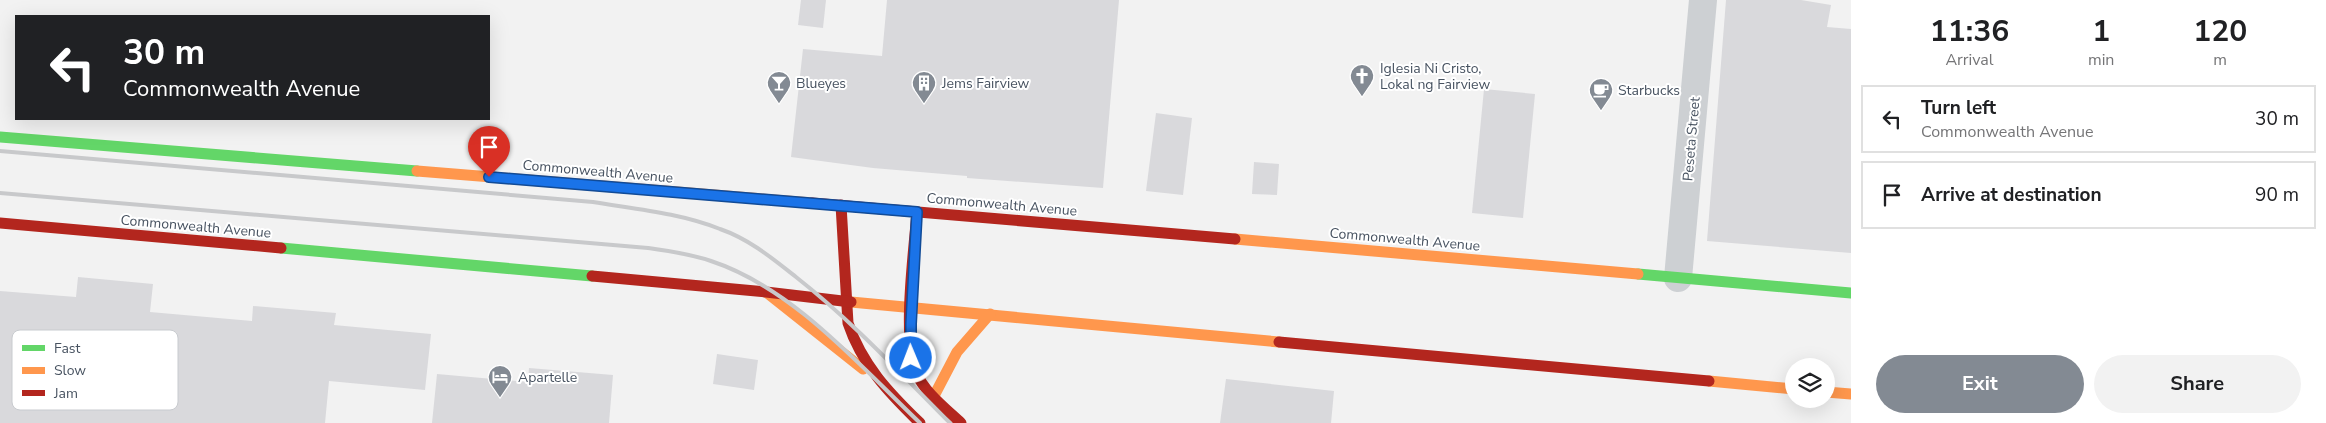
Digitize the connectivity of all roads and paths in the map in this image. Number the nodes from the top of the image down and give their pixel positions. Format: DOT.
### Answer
graph roads {
  1 [pos="1703,0"];
  2 [pos="0,137"];
  3 [pos="841,206"];
  4 [pos="917,212"];
  5 [pos="0,223"];
  6 [pos="1678,278"];
  7 [pos="766,292"];
  8 [pos="1851,293"];
  9 [pos="846,302"];
  10 [pos="911,308"];
  11 [pos="990,314"];
  12 [pos="876,380"];
  13 [pos="1785,388"];
  14 [pos="1835,393"];
  15 [pos="1851,394"];
  16 [pos="934,396"];
  17 [pos="920,423"];
  18 [pos="961,423"];
  1 -- 6 [label="street, Peseta Street"];
  2 -- 3 [label="main road, Commonwealth Avenue"];
  3 -- 4 [label="main road, Commonwealth Avenue"];
  3 -- 9 [label="main road"];
  4 -- 6 [label="main road, Commonwealth Avenue"];
  4 -- 10 [label="main road"];
  5 -- 7 [label="main road, Commonwealth Avenue"];
  6 -- 8 [label="main road, Commonwealth Avenue"];
  7 -- 9 [label="main road, Commonwealth Avenue"];
  7 -- 12 [label="main road"];
  9 -- 10 [label="main road, Commonwealth Avenue"];
  9 -- 12 [label="main road"];
  10 -- 11 [label="main road, Commonwealth Avenue"];
  10 -- 16 [label="main road"];
  11 -- 13 [label="main road, Commonwealth Avenue"];
  11 -- 16 [label="main road"];
  12 -- 17 [label="main road"];
  14 -- 15 [label="main road"];
  16 -- 18 [label="main road"];
}
